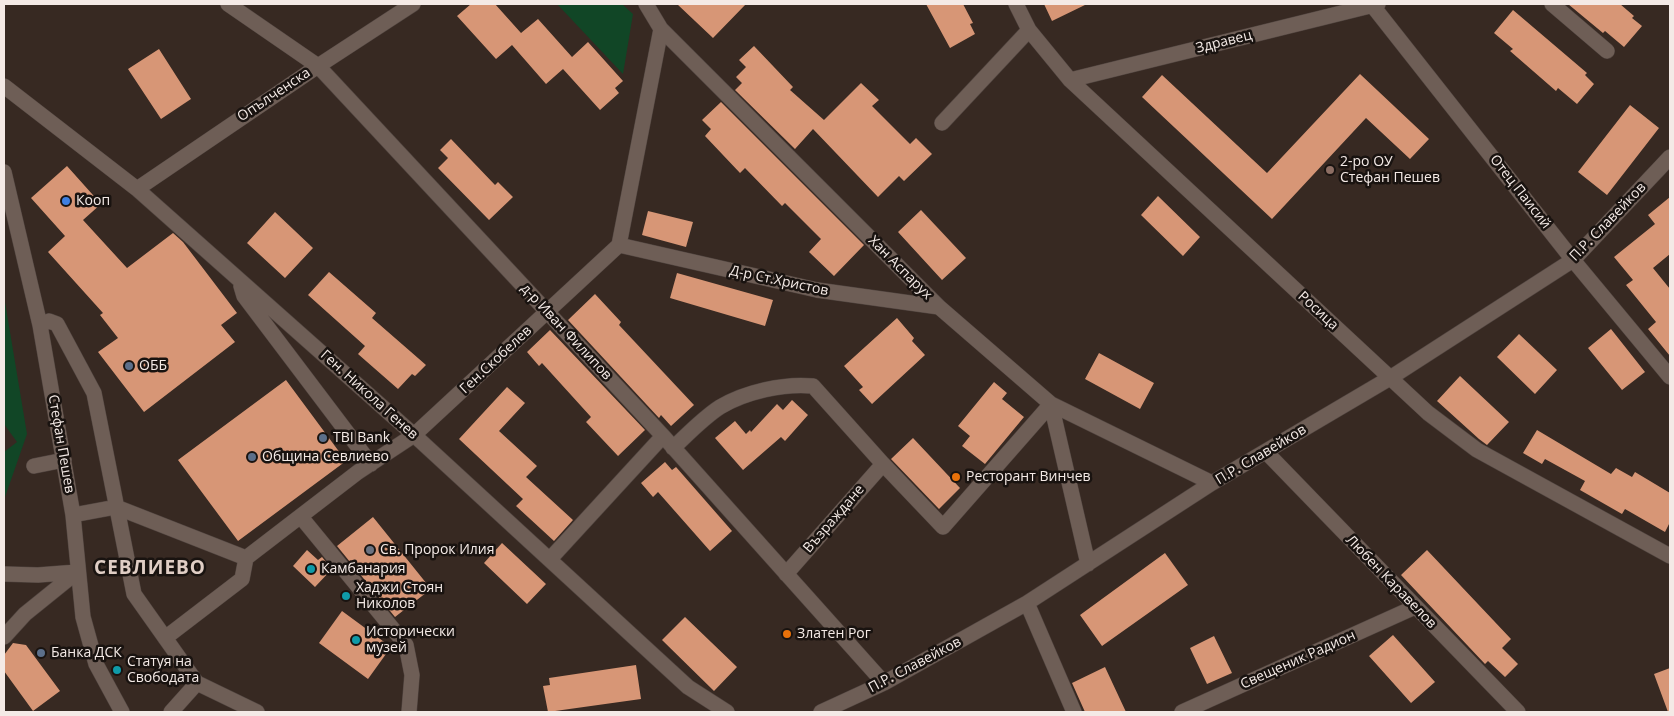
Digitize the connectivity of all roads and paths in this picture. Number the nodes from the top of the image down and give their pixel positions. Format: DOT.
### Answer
graph roads {
  1 [pos="228,4"];
  2 [pos="413,4"];
  3 [pos="646,4"];
  4 [pos="1016,4"];
  5 [pos="1552,4"];
  6 [pos="1375,5"];
  7 [pos="661,29"];
  8 [pos="1029,30"];
  9 [pos="1607,50"];
  10 [pos="318,66"];
  11 [pos="1070,80"];
  12 [pos="4,86"];
  13 [pos="942,123"];
  14 [pos="1670,157"];
  15 [pos="4,172"];
  16 [pos="137,189"];
  17 [pos="619,245"];
  18 [pos="1573,260"];
  19 [pos="242,282"];
  20 [pos="940,307"];
  21 [pos="547,312"];
  22 [pos="40,325"];
  23 [pos="1670,377"];
  24 [pos="1390,378"];
  25 [pos="1051,404"];
  26 [pos="414,435"];
  27 [pos="663,436"];
  28 [pos="674,448"];
  29 [pos="1266,452"];
  30 [pos="64,460"];
  31 [pos="371,464"];
  32 [pos="883,464"];
  33 [pos="34,466"];
  34 [pos="1212,483"];
  35 [pos="116,507"];
  36 [pos="73,515"];
  37 [pos="301,518"];
  38 [pos="1670,556"];
  39 [pos="246,558"];
  40 [pos="550,559"];
  41 [pos="1088,564"];
  42 [pos="77,572"];
  43 [pos="4,574"];
  44 [pos="786,574"];
  45 [pos="1027,603"];
  46 [pos="1415,607"];
  47 [pos="4,638"];
  48 [pos="165,638"];
  49 [pos="196,683"];
  50 [pos="884,683"];
  51 [pos="122,712"];
  52 [pos="170,712"];
  53 [pos="257,712"];
  54 [pos="409,712"];
  55 [pos="727,712"];
  56 [pos="821,712"];
  57 [pos="1074,712"];
  58 [pos="1182,712"];
  59 [pos="1518,712"];
  1 -- 10 [label="street, д-р Иван Филипов"];
  2 -- 10 [label="street, Опълченска"];
  3 -- 7 [label="street, Хан Аспарух"];
  4 -- 8 [label="street, Росица"];
  5 -- 9 [label="street"];
  6 -- 11 [label="street, Здравец"];
  6 -- 18 [label="street, Отец Паисий"];
  7 -- 17 [label="street"];
  7 -- 20 [label="street, Хан Аспарух"];
  8 -- 11 [label="street, Росица"];
  8 -- 13 [label="street"];
  10 -- 16 [label="street, Опълченска"];
  10 -- 21 [label="street, д-р Иван Филипов"];
  11 -- 24 [label="street, Росица"];
  12 -- 16 [label="street, Ген. Никола Генев"];
  14 -- 18 [label="street, П.Р. Славейков"];
  15 -- 22 [label="street, Стефан Пешев"];
  16 -- 19 [label="street, Ген. Никола Генев"];
  17 -- 20 [label="street, Д-р Ст.Христов"];
  17 -- 21 [label="street, Ген.Скобелев"];
  18 -- 23 [label="street, Отец Паисий"];
  18 -- 24 [label="street, П.Р. Славейков"];
  19 -- 26 [label="street, Ген. Никола Генев"];
  19 -- 31 [label="street"];
  20 -- 25 [label="street, Хан Аспарух"];
  21 -- 26 [label="street, Ген.Скобелев"];
  21 -- 27 [label="street, д-р Иван Филипов"];
  22 -- 30 [label="street, Стефан Пешев"];
  22 -- 35 [label="street"];
  24 -- 29 [label="street, П.Р. Славейков"];
  24 -- 38 [label="street, Росица"];
  25 -- 32 [label="street"];
  25 -- 34 [label="street, Хан Аспарух"];
  25 -- 41 [label="street"];
  26 -- 31 [label="street, Ген.Скобелев"];
  26 -- 40 [label="street, Ген. Никола Генев"];
  27 -- 28 [label="street, д-р Иван Филипов"];
  27 -- 40 [label="street"];
  28 -- 32 [label="street"];
  28 -- 44 [label="street, д-р Иван Филипов"];
  29 -- 34 [label="street, П.Р. Славейков"];
  29 -- 46 [label="street, Любен Каравелов"];
  30 -- 33 [label="street"];
  30 -- 36 [label="street, Стефан Пешев"];
  31 -- 37 [label="street, Ген.Скобелев"];
  32 -- 44 [label="street, Възраждане"];
  34 -- 41 [label="street, П.Р. Славейков"];
  35 -- 36 [label="street"];
  35 -- 39 [label="street"];
  35 -- 48 [label="street"];
  36 -- 42 [label="street, Стефан Пешев"];
  37 -- 39 [label="street, Ген.Скобелев"];
  37 -- 54 [label="street"];
  39 -- 48 [label="street"];
  40 -- 55 [label="street, Ген. Никола Генев"];
  41 -- 45 [label="street, П.Р. Славейков"];
  42 -- 43 [label="street"];
  42 -- 47 [label="street"];
  42 -- 51 [label="street, Стефан Пешев"];
  44 -- 50 [label="street, д-р Иван Филипов"];
  45 -- 50 [label="street, П.Р. Славейков"];
  45 -- 57 [label="street"];
  46 -- 58 [label="street, Свещеник Радион"];
  46 -- 59 [label="street, Любен Каравелов"];
  48 -- 49 [label="street"];
  49 -- 52 [label="street"];
  49 -- 53 [label="street"];
  50 -- 56 [label="street, П.Р. Славейков"];
}
